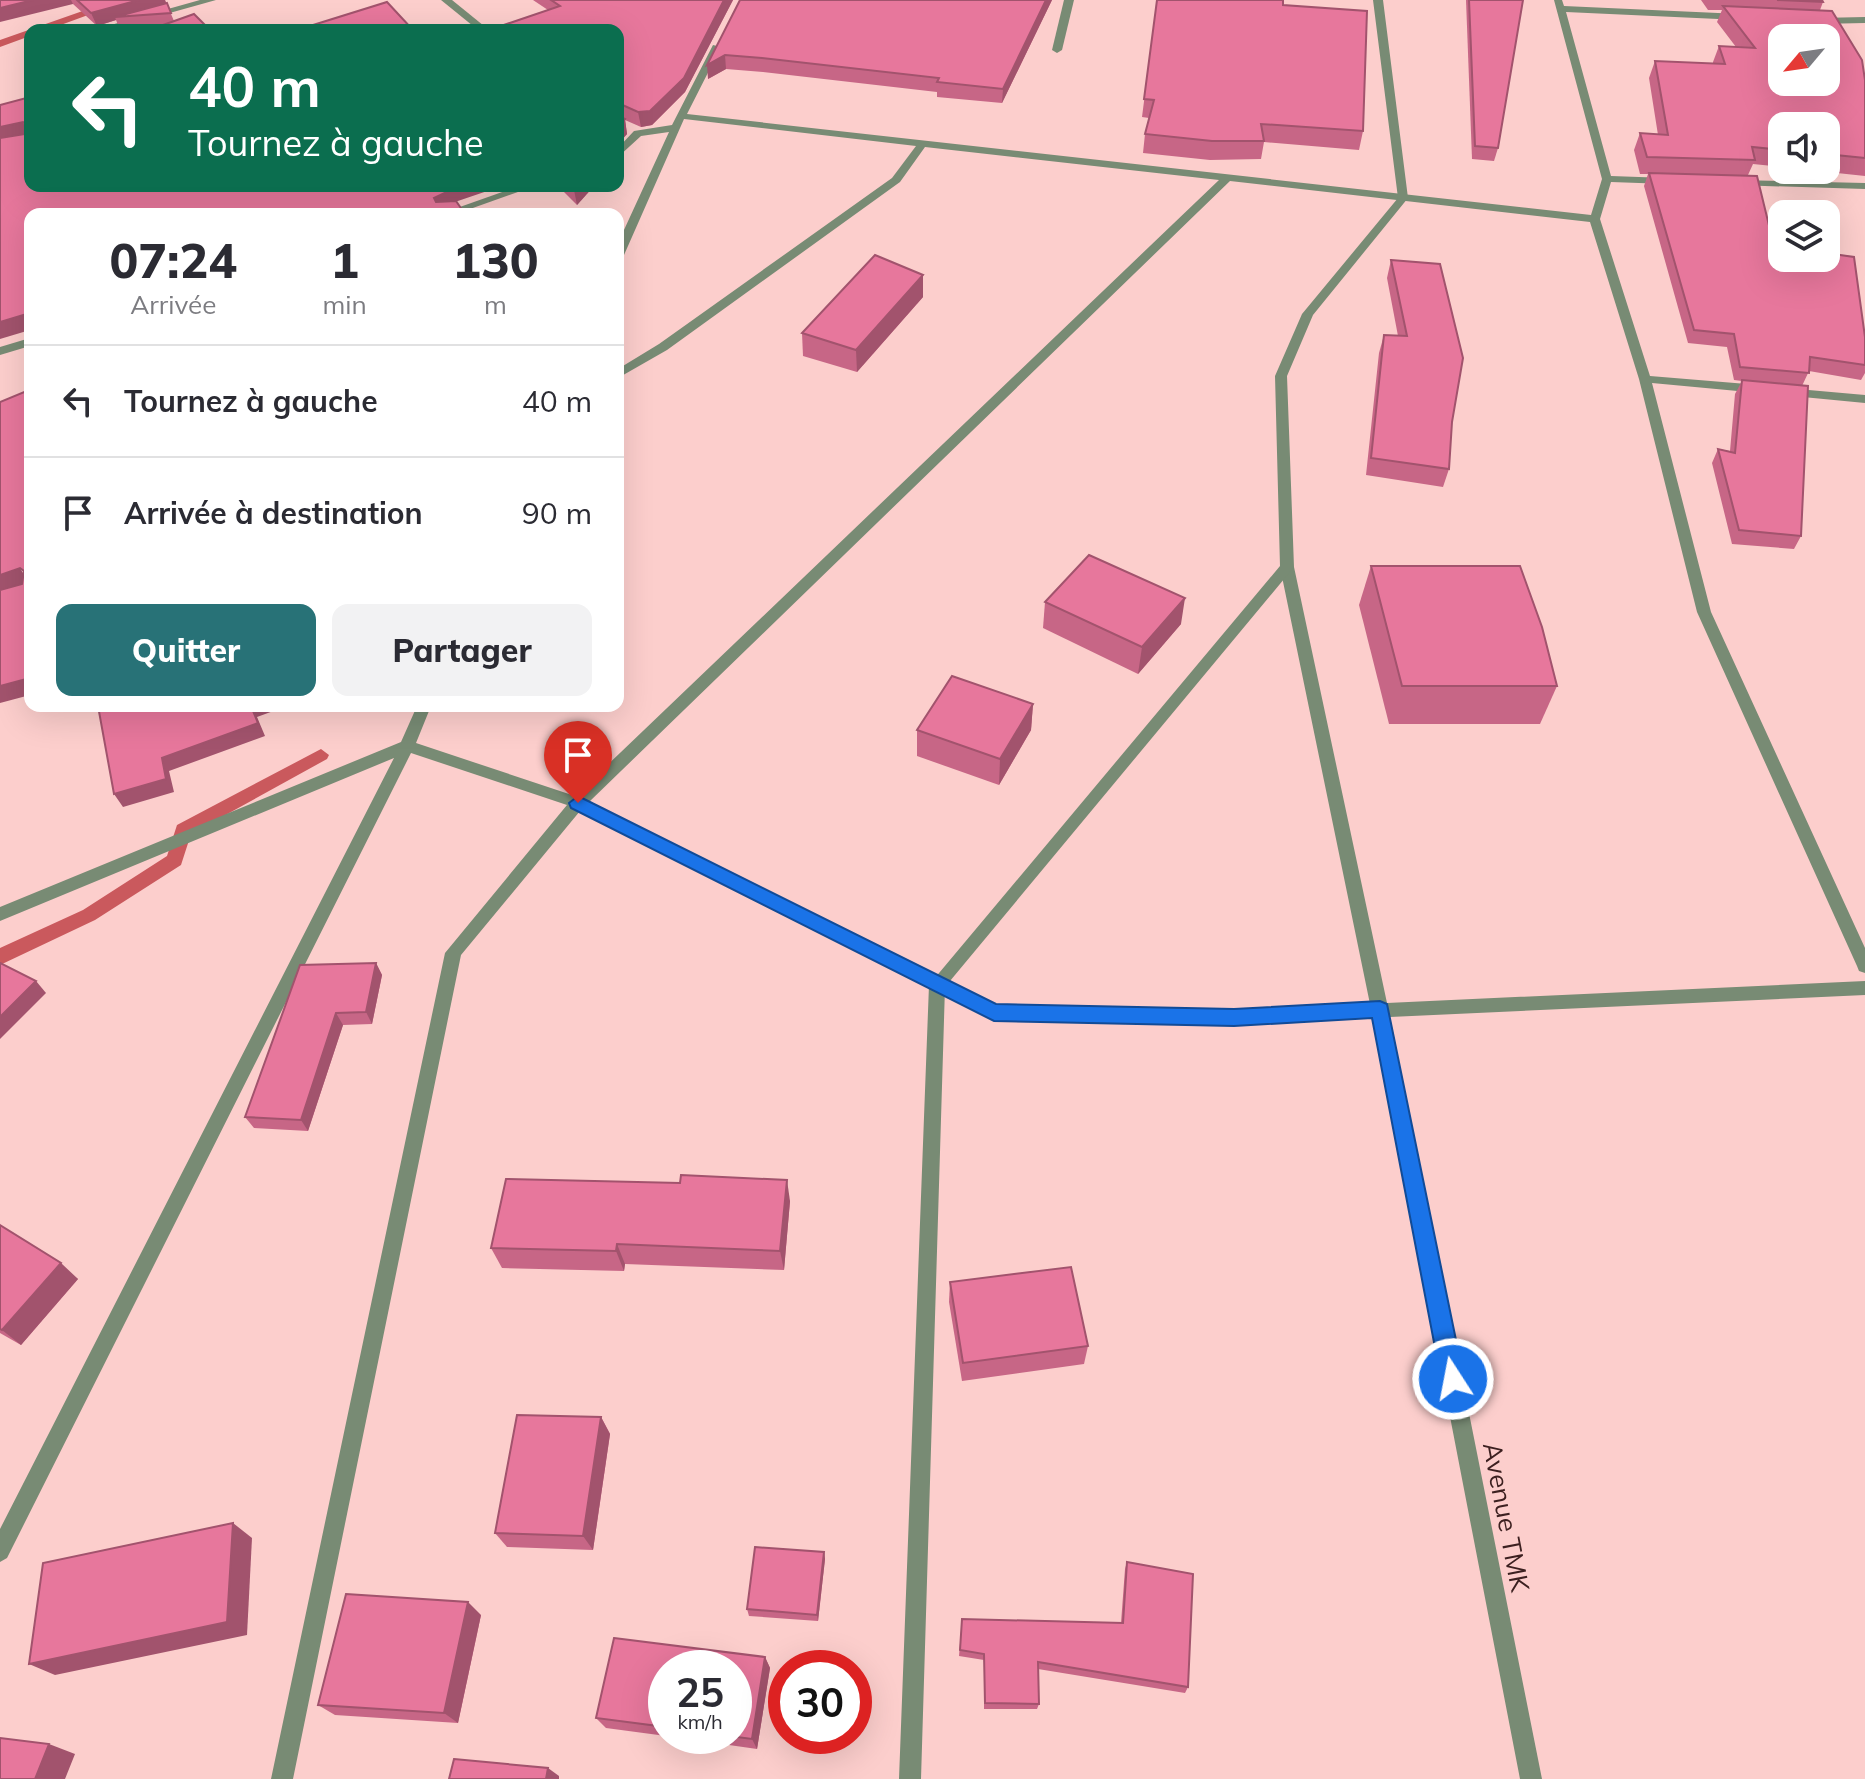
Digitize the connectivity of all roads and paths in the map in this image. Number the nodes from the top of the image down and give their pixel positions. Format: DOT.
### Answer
graph roads {
  1 [pos="211,0"];
  2 [pos="446,0"];
  3 [pos="1069,0"];
  4 [pos="1378,0"];
  5 [pos="1560,4"];
  6 [pos="1746,17"];
  7 [pos="1807,20"];
  8 [pos="1865,20"];
  9 [pos="121,24"];
  10 [pos="476,24"];
  11 [pos="721,39"];
  12 [pos="1057,50"];
  13 [pos="681,116"];
  14 [pos="675,128"];
  15 [pos="624,144"];
  16 [pos="922,144"];
  17 [pos="1227,178"];
  18 [pos="1607,179"];
  19 [pos="1683,181"];
  20 [pos="1728,182"];
  21 [pos="1865,186"];
  22 [pos="512,192"];
  23 [pos="1403,198"];
  24 [pos="463,208"];
  25 [pos="1595,219"];
  26 [pos="624,242"];
  27 [pos="24,344"];
  28 [pos="0,351"];
  29 [pos="624,370"];
  30 [pos="1645,379"];
  31 [pos="1865,399"];
  32 [pos="1287,567"];
  33 [pos="421,712"];
  34 [pos="407,746"];
  35 [pos="578,803"];
  36 [pos="0,914"];
  37 [pos="1865,966"];
  38 [pos="937,985"];
  39 [pos="1865,988"];
  40 [pos="1380,1010"];
  41 [pos="21,1506"];
  42 [pos="0,1514"];
  43 [pos="0,1551"];
  44 [pos="282,1779"];
  45 [pos="910,1779"];
  46 [pos="1531,1779"];
  1 -- 9 [label="street"];
  2 -- 10 [label="street"];
  3 -- 12 [label="street"];
  4 -- 23 [label="street"];
  5 -- 6 [label="street"];
  5 -- 18 [label="street"];
  7 -- 8 [label="street"];
  11 -- 13 [label="street"];
  13 -- 14 [label="street"];
  13 -- 16 [label="street"];
  14 -- 15 [label="street"];
  14 -- 26 [label="street"];
  16 -- 17 [label="street"];
  16 -- 29 [label="street"];
  17 -- 23 [label="street"];
  17 -- 35 [label="street"];
  18 -- 19 [label="street"];
  18 -- 25 [label="street"];
  20 -- 21 [label="street"];
  22 -- 24 [label="street"];
  23 -- 25 [label="street"];
  23 -- 32 [label="street, Avenue TMK"];
  25 -- 30 [label="street"];
  27 -- 28 [label="street"];
  30 -- 31 [label="street"];
  30 -- 37 [label="street"];
  32 -- 38 [label="street"];
  32 -- 40 [label="street, Avenue TMK"];
  33 -- 34 [label="street"];
  34 -- 35 [label="street"];
  34 -- 36 [label="street"];
  34 -- 41 [label="street"];
  35 -- 38 [label="street"];
  35 -- 44 [label="street"];
  38 -- 40 [label="street"];
  38 -- 45 [label="street"];
  39 -- 40 [label="street"];
  40 -- 46 [label="street, Avenue TMK"];
  41 -- 42 [label="street"];
  41 -- 43 [label="street"];
}
